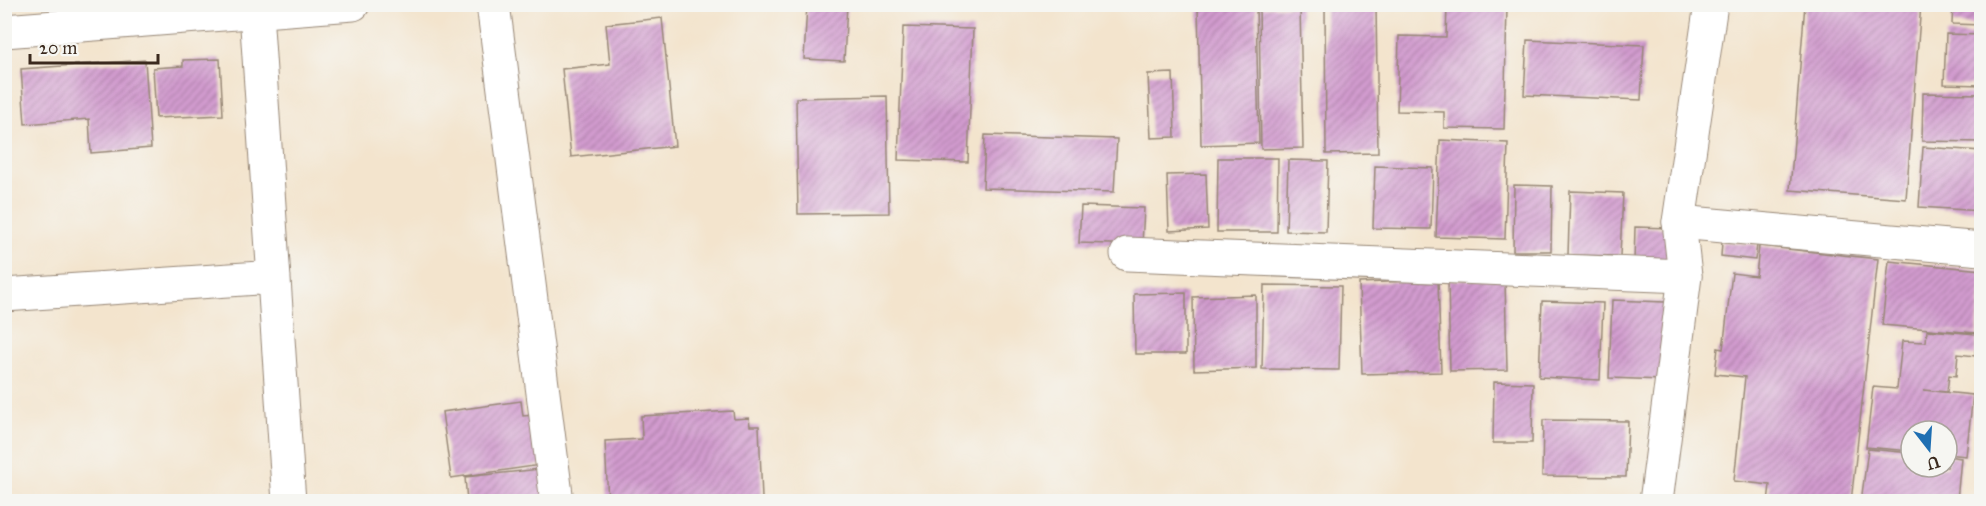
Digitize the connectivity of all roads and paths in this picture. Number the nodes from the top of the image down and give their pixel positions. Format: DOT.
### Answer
graph roads {
  1 [pos="353,4"];
  2 [pos="493,4"];
  3 [pos="1712,4"];
  4 [pos="256,12"];
  5 [pos="15,22"];
  6 [pos="1679,222"];
  7 [pos="1982,249"];
  8 [pos="1127,254"];
  9 [pos="1685,276"];
  10 [pos="274,277"];
  11 [pos="4,295"];
  12 [pos="290,501"];
  13 [pos="557,501"];
  14 [pos="1656,501"];
  1 -- 4 [label="street"];
  2 -- 13 [label="street"];
  3 -- 6 [label="street"];
  4 -- 5 [label="street"];
  4 -- 10 [label="street"];
  6 -- 7 [label="street"];
  6 -- 9 [label="street"];
  8 -- 9 [label="street"];
  9 -- 14 [label="street"];
  10 -- 11 [label="street"];
  10 -- 12 [label="street"];
}
